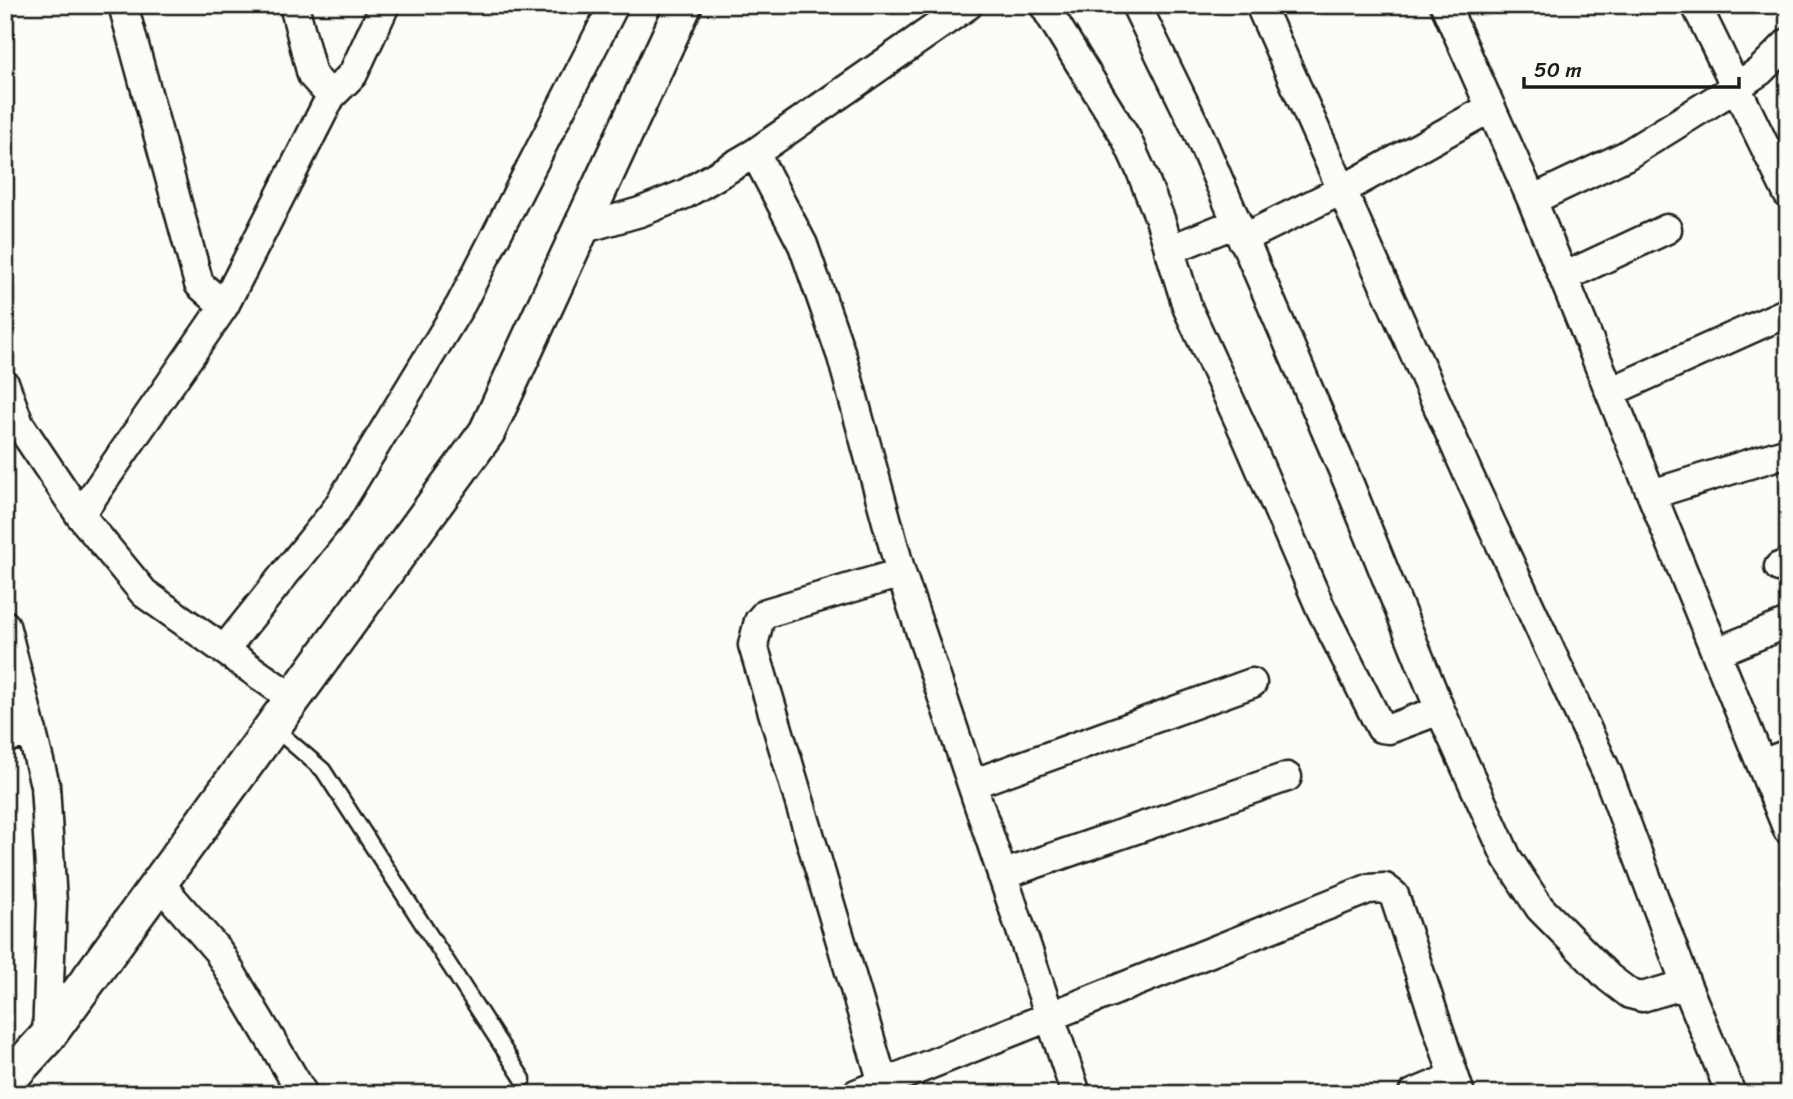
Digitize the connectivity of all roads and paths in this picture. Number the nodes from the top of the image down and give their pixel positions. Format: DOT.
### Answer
graph roads {
  1 [pos="123,5"];
  2 [pos="293,5"];
  3 [pos="385,5"];
  4 [pos="614,5"];
  5 [pos="684,5"];
  6 [pos="968,5"];
  7 [pos="1044,5"];
  8 [pos="1136,5"];
  9 [pos="1260,5"];
  10 [pos="1445,5"];
  11 [pos="1696,5"];
  12 [pos="1788,43"];
  13 [pos="1737,87"];
  14 [pos="331,96"];
  15 [pos="1490,108"];
  16 [pos="755,153"];
  17 [pos="1342,190"];
  18 [pos="1788,194"];
  19 [pos="1532,200"];
  20 [pos="581,229"];
  21 [pos="1667,229"];
  22 [pos="1239,231"];
  23 [pos="1169,250"];
  24 [pos="1564,278"];
  25 [pos="224,306"];
  26 [pos="1788,312"];
  27 [pos="5,385"];
  28 [pos="1610,392"];
  29 [pos="1788,452"];
  30 [pos="1652,494"];
  31 [pos="80,515"];
  32 [pos="901,573"];
  33 [pos="1788,623"];
  34 [pos="5,625"];
  35 [pos="224,650"];
  36 [pos="1717,652"];
  37 [pos="1252,683"];
  38 [pos="293,699"];
  39 [pos="1440,710"];
  40 [pos="273,727"];
  41 [pos="18,735"];
  42 [pos="1775,759"];
  43 [pos="1287,777"];
  44 [pos="972,784"];
  45 [pos="1788,830"];
  46 [pos="1002,875"];
  47 [pos="159,884"];
  48 [pos="1686,984"];
  49 [pos="1050,1017"];
  50 [pos="47,1037"];
  51 [pos="523,1079"];
  52 [pos="883,1083"];
  53 [pos="14,1084"];
  54 [pos="1457,1086"];
  55 [pos="303,1094"];
  56 [pos="856,1094"];
  57 [pos="1076,1094"];
  58 [pos="1413,1094"];
  59 [pos="1731,1094"];
  1 -- 25 [label="street"];
  2 -- 14 [label="street"];
  3 -- 14 [label="street"];
  4 -- 35 [label="street"];
  5 -- 20 [label="street"];
  6 -- 16 [label="street"];
  7 -- 23 [label="street"];
  8 -- 22 [label="street"];
  9 -- 17 [label="street"];
  10 -- 15 [label="street"];
  11 -- 13 [label="street"];
  12 -- 13 [label="street"];
  13 -- 18 [label="street"];
  13 -- 19 [label="street"];
  14 -- 25 [label="street"];
  15 -- 17 [label="street"];
  15 -- 19 [label="street"];
  16 -- 20 [label="street"];
  16 -- 32 [label="street"];
  17 -- 22 [label="street"];
  17 -- 48 [label="street"];
  19 -- 24 [label="street"];
  20 -- 38 [label="street"];
  21 -- 24 [label="street"];
  22 -- 23 [label="street"];
  22 -- 39 [label="street"];
  23 -- 39 [label="street"];
  24 -- 28 [label="street"];
  25 -- 31 [label="street"];
  26 -- 28 [label="street"];
  27 -- 31 [label="street"];
  28 -- 30 [label="street"];
  29 -- 30 [label="street"];
  30 -- 36 [label="street"];
  31 -- 35 [label="street"];
  32 -- 44 [label="street"];
  32 -- 52 [label="street"];
  33 -- 36 [label="street"];
  34 -- 41 [label="street"];
  35 -- 38 [label="street"];
  36 -- 42 [label="street"];
  37 -- 44 [label="street"];
  38 -- 40 [label="street"];
  39 -- 48 [label="street"];
  40 -- 47 [label="street"];
  40 -- 51 [label="lane"];
  41 -- 50 [label="street"];
  42 -- 45 [label="street"];
  43 -- 46 [label="street"];
  44 -- 46 [label="street"];
  46 -- 49 [label="street"];
  47 -- 50 [label="street"];
  47 -- 55 [label="street"];
  48 -- 59 [label="street"];
  49 -- 52 [label="street"];
  49 -- 54 [label="street"];
  49 -- 57 [label="street"];
  50 -- 53 [label="street"];
  52 -- 56 [label="street"];
  54 -- 58 [label="street"];
}
